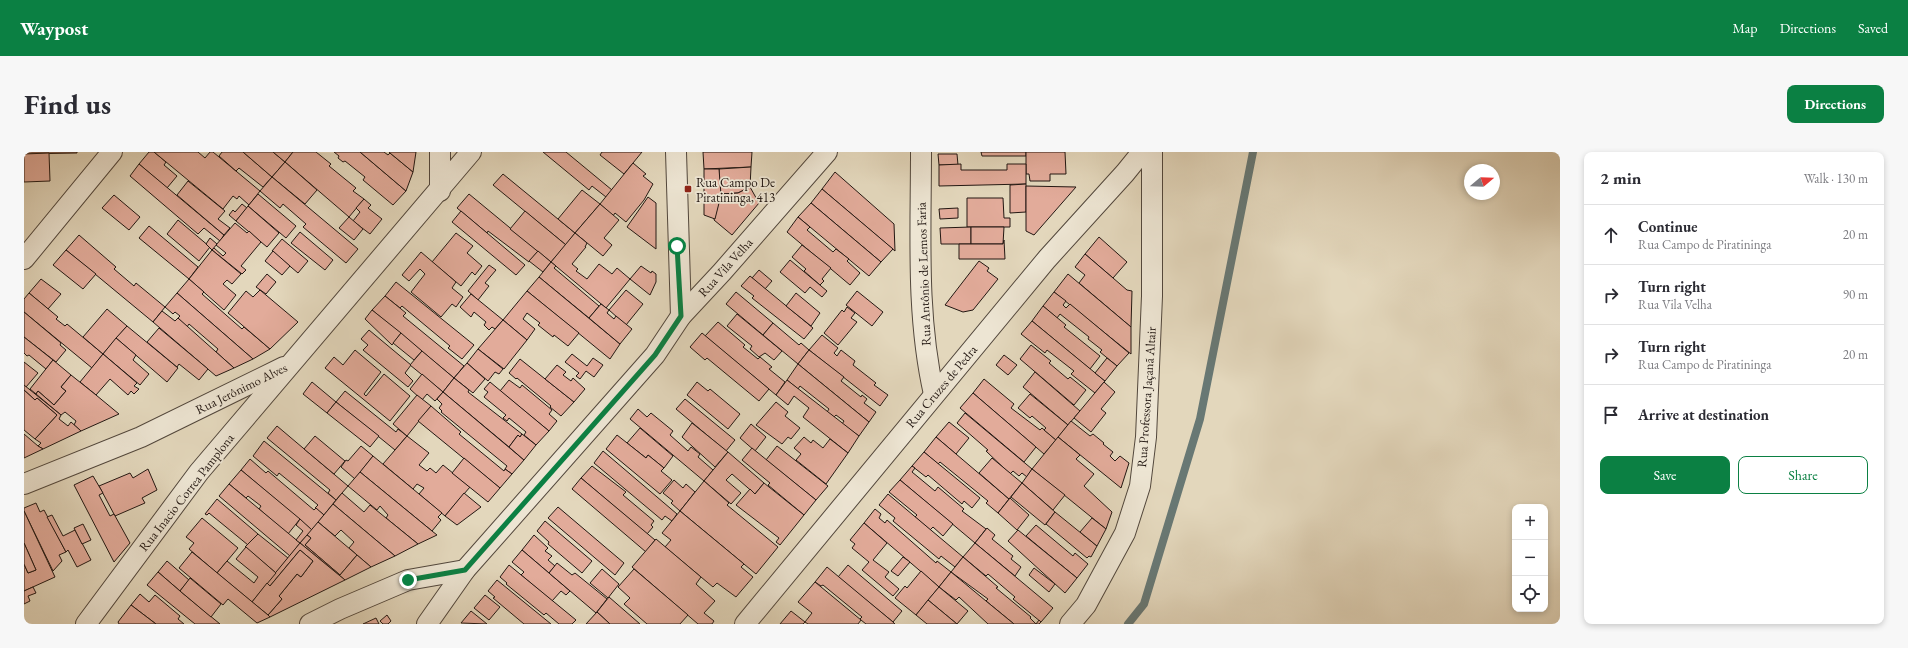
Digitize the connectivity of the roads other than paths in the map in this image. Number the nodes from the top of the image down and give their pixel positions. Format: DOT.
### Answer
graph roads {
  1 [pos="112,152"];
  2 [pos="440,152"];
  3 [pos="471,152"];
  4 [pos="676,152"];
  5 [pos="827,152"];
  6 [pos="920,152"];
  7 [pos="1142,152"];
  8 [pos="1152,152"];
  9 [pos="440,191"];
  10 [pos="24,259"];
  11 [pos="681,316"];
  12 [pos="291,364"];
  13 [pos="934,394"];
  14 [pos="24,484"];
  15 [pos="465,570"];
  16 [pos="86,624"];
  17 [pos="310,624"];
  18 [pos="427,624"];
  19 [pos="745,624"];
  20 [pos="1070,624"];
  1 -- 10 [label="street"];
  2 -- 9 [label="street"];
  3 -- 9 [label="street, Rua Jerônimo Alves"];
  4 -- 11 [label="street"];
  5 -- 11 [label="street, Rua Vila Velha"];
  6 -- 13 [label="street, Rua Antônio de Lemos Faria"];
  7 -- 13 [label="street, Rua Cruzes de Pedra"];
  8 -- 20 [label="street, Rua Professora Jaçanã Altair"];
  9 -- 12 [label="street, Rua Jerônimo Alves"];
  11 -- 15 [label="street, Rua Vila Velha"];
  12 -- 14 [label="street, Rua Jerônimo Alves"];
  12 -- 16 [label="street, Rua Inacio Correa Pamplona"];
  13 -- 19 [label="street, Rua Cruzes de Pedra"];
  15 -- 17 [label="street"];
  15 -- 18 [label="street, Rua Vila Velha"];
}
